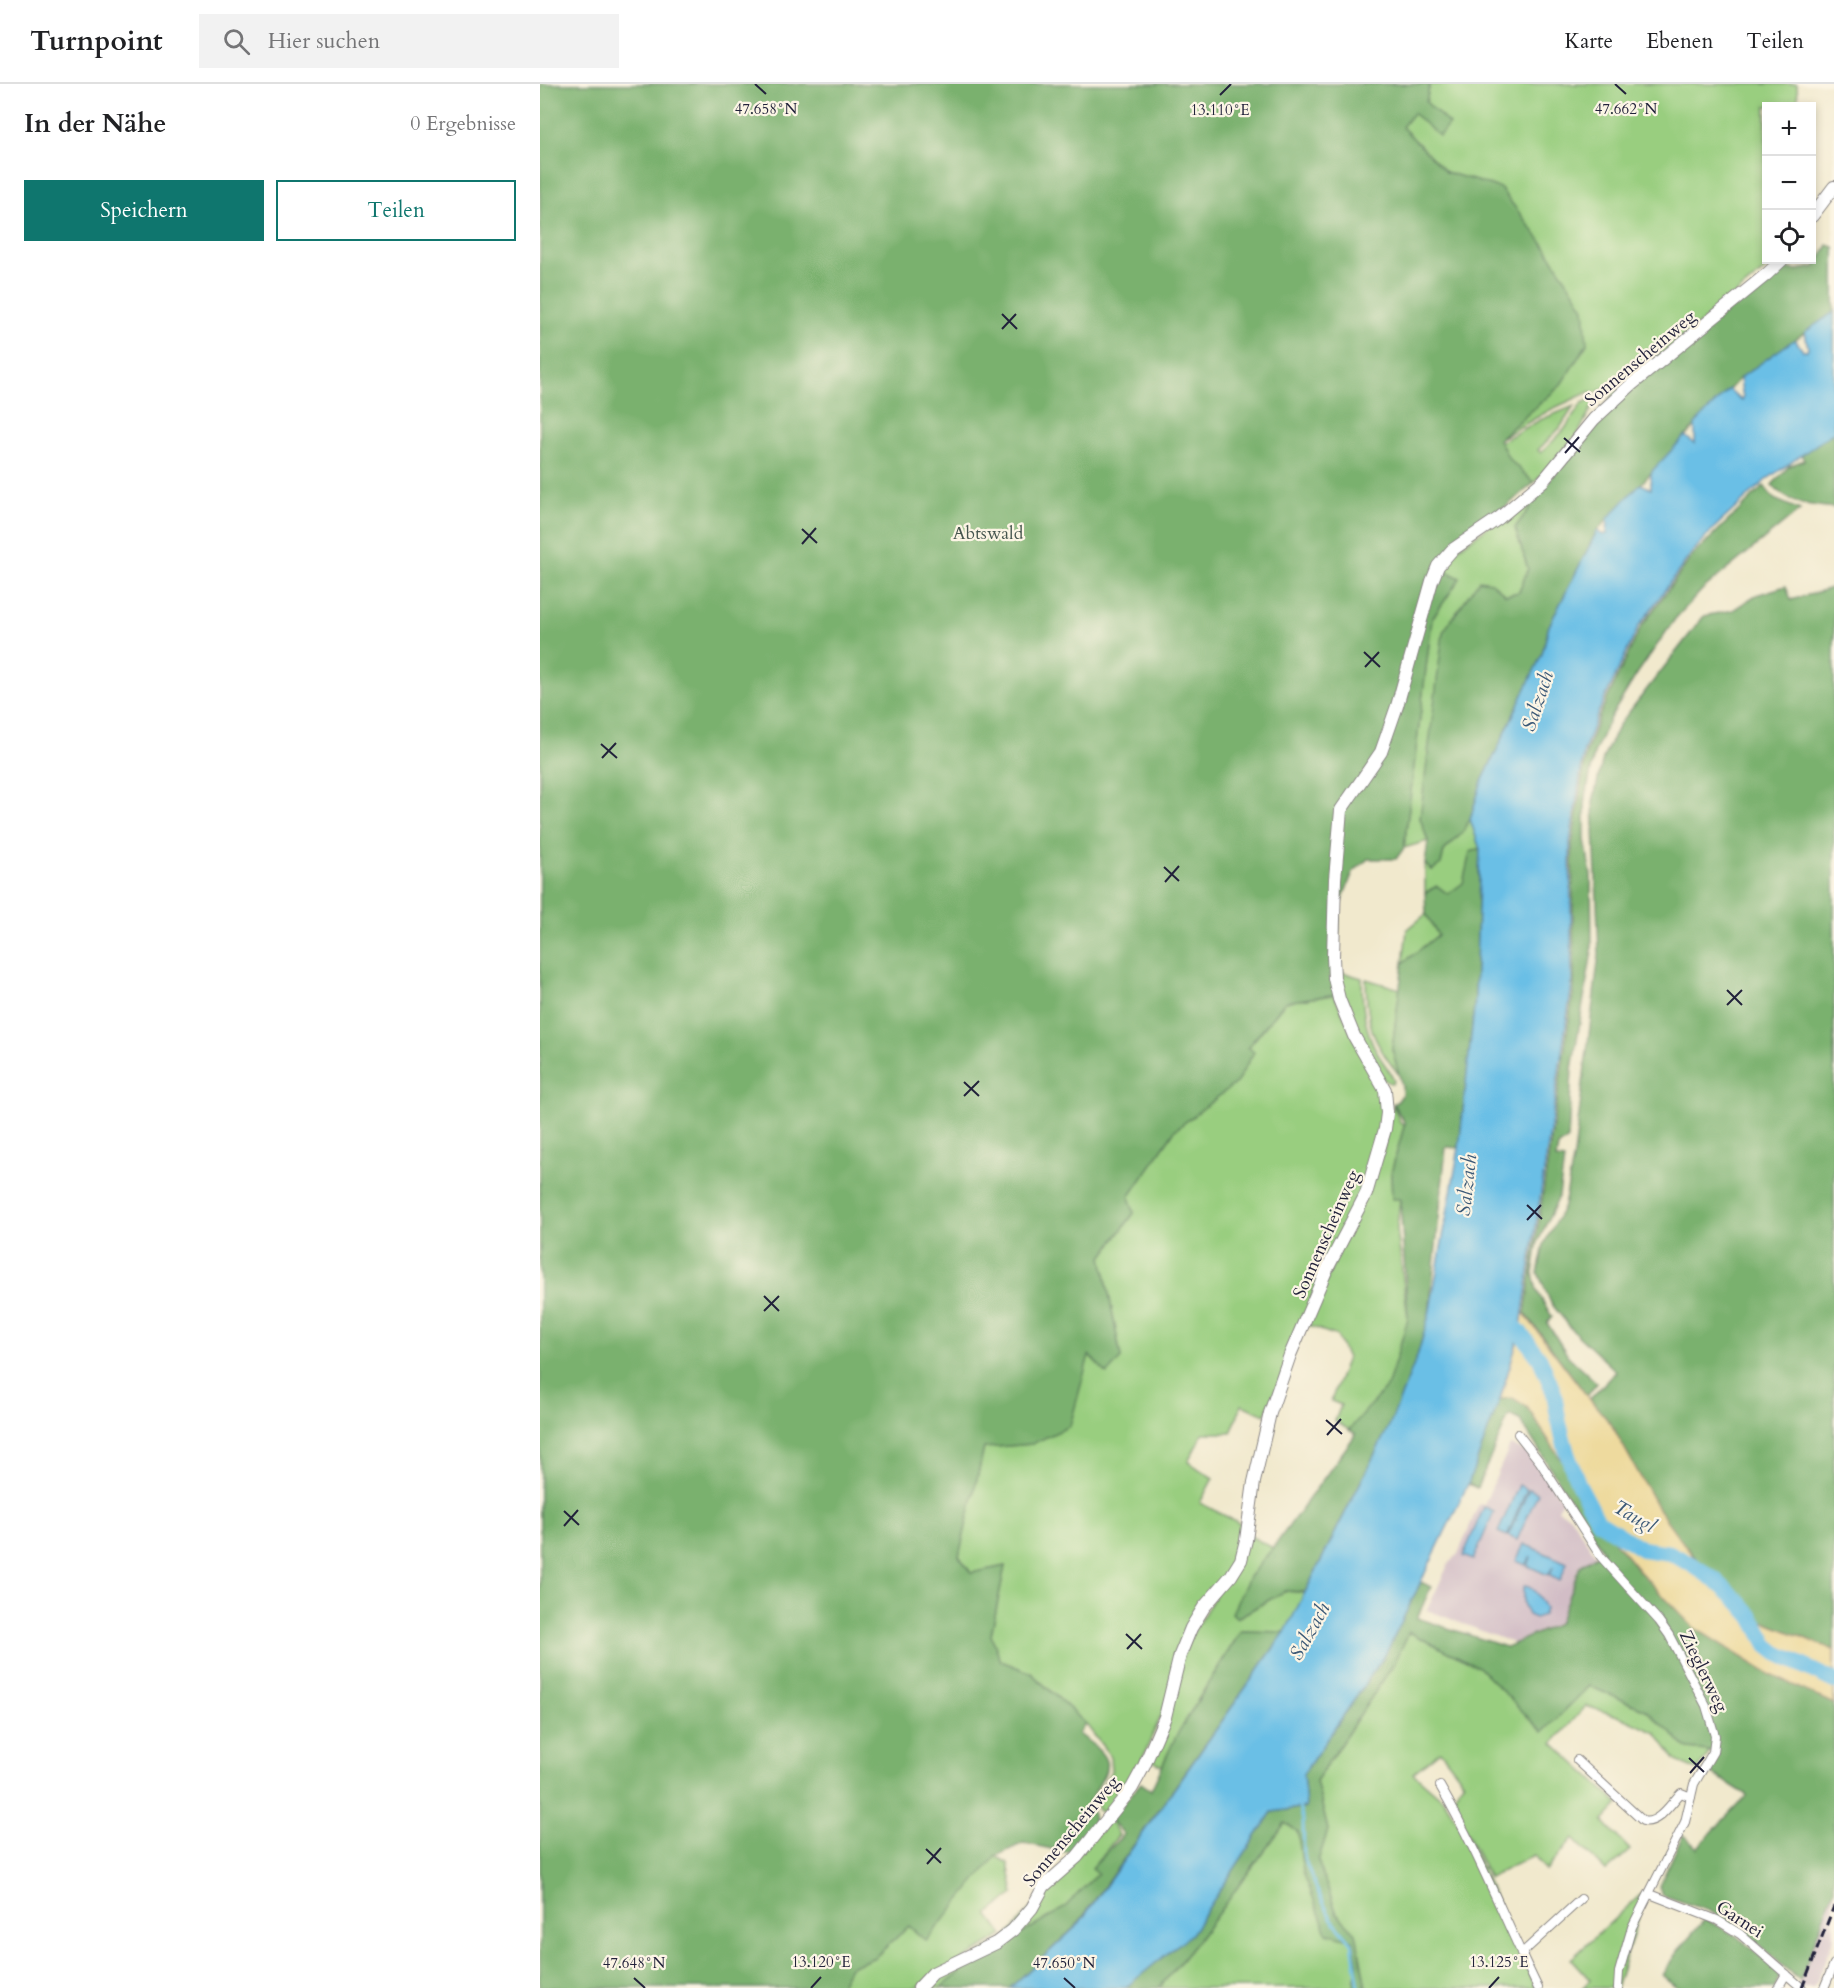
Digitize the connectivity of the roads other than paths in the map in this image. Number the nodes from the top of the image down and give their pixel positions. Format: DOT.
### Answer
graph roads {
  1 [pos="1834,187"];
  2 [pos="1816,211"];
  3 [pos="1778,264"];
  4 [pos="1518,1434"];
  5 [pos="1577,1760"];
  6 [pos="1440,1786"];
  7 [pos="1691,1797"];
  8 [pos="1650,1894"];
  9 [pos="1581,1899"];
  10 [pos="1521,1954"];
  11 [pos="1834,1964"];
  12 [pos="1786,1974"];
  13 [pos="919,1988"];
  14 [pos="1538,1988"];
  15 [pos="1618,1988"];
  16 [pos="1778,1988"];
  17 [pos="1802,1988"];
  18 [pos="1824,1988"];
  1 -- 2 [label="street"];
  3 -- 13 [label="street, Sonnenscheinweg"];
  4 -- 7 [label="street, Zieglerweg"];
  5 -- 7 [label="street"];
  6 -- 10 [label="street"];
  7 -- 8 [label="street, Zieglerweg"];
  8 -- 12 [label="street, Garnei"];
  8 -- 15 [label="street, Zieglerweg"];
  9 -- 10 [label="street"];
  10 -- 14 [label="street"];
  11 -- 18 [label="street"];
  12 -- 16 [label="street"];
  12 -- 17 [label="street, Garnei"];
}
